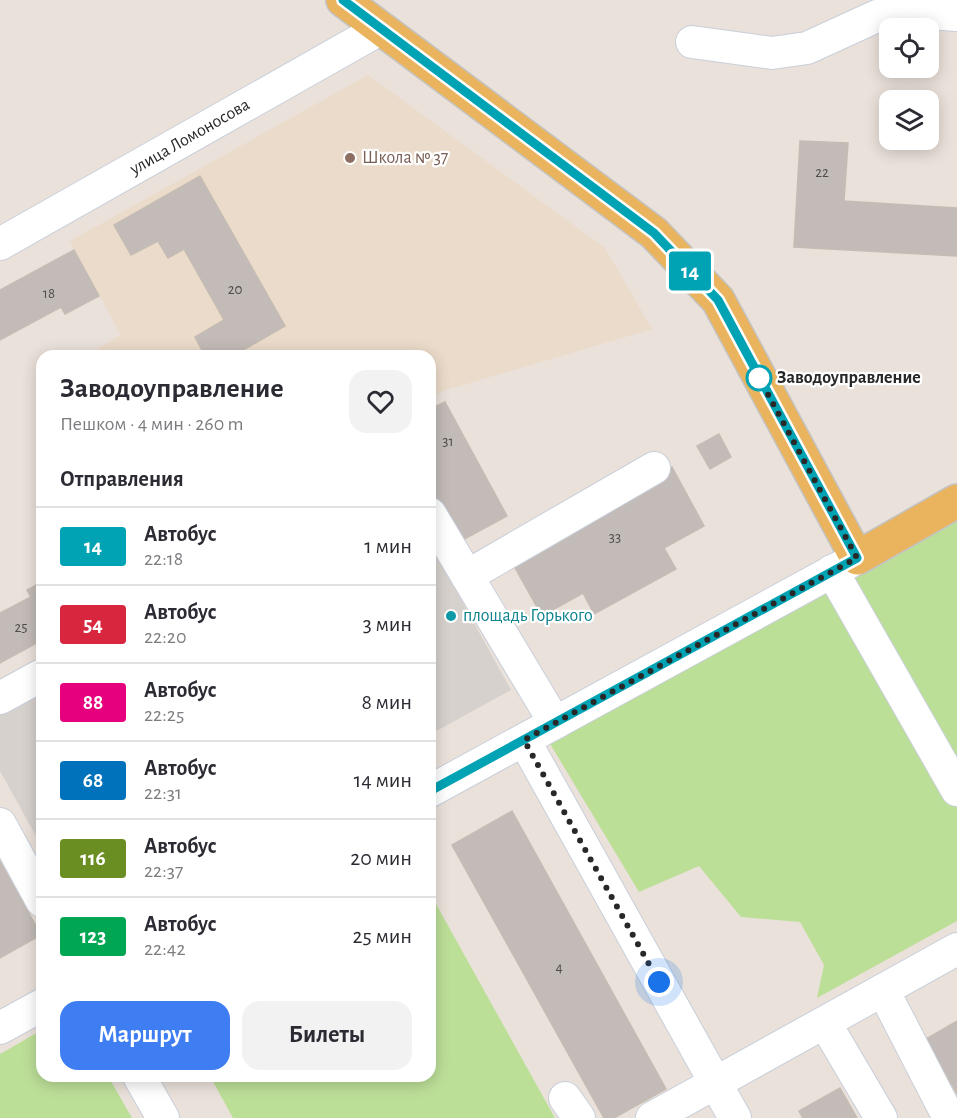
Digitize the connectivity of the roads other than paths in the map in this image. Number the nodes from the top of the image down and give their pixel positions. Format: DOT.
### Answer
graph roads {
  1 [pos="343,0"];
  2 [pos="957,15"];
  3 [pos="380,29"];
  4 [pos="692,42"];
  5 [pos="0,244"];
  6 [pos="654,468"];
  7 [pos="957,501"];
  8 [pos="436,524"];
  9 [pos="845,564"];
  10 [pos="467,576"];
  11 [pos="36,678"];
  12 [pos="0,698"];
  13 [pos="555,723"];
  14 [pos="524,740"];
  15 [pos="436,788"];
  16 [pos="957,790"];
  17 [pos="0,824"];
  18 [pos="36,890"];
  19 [pos="957,949"];
  20 [pos="883,990"];
  21 [pos="36,1008"];
  22 [pos="2,1023"];
  23 [pos="825,1023"];
  24 [pos="142,1082"];
  25 [pos="716,1083"];
  26 [pos="163,1118"];
  27 [pos="652,1118"];
  28 [pos="735,1118"];
  29 [pos="881,1118"];
  30 [pos="949,1118"];
  1 -- 3 [label="main road"];
  2 -- 4 [label="street"];
  3 -- 5 [label="street, улица Ломоносова"];
  3 -- 9 [label="main road"];
  6 -- 10 [label="street"];
  7 -- 9 [label="main road"];
  8 -- 10 [label="street"];
  9 -- 13 [label="street"];
  9 -- 16 [label="street"];
  10 -- 13 [label="street"];
  11 -- 12 [label="street"];
  13 -- 14 [label="street"];
  14 -- 15 [label="street"];
  14 -- 25 [label="street"];
  17 -- 18 [label="street"];
  19 -- 20 [label="street"];
  20 -- 23 [label="street"];
  20 -- 30 [label="street"];
  21 -- 22 [label="street"];
  23 -- 25 [label="street"];
  23 -- 29 [label="street"];
  24 -- 26 [label="street"];
  25 -- 27 [label="street"];
  25 -- 28 [label="street"];
}
